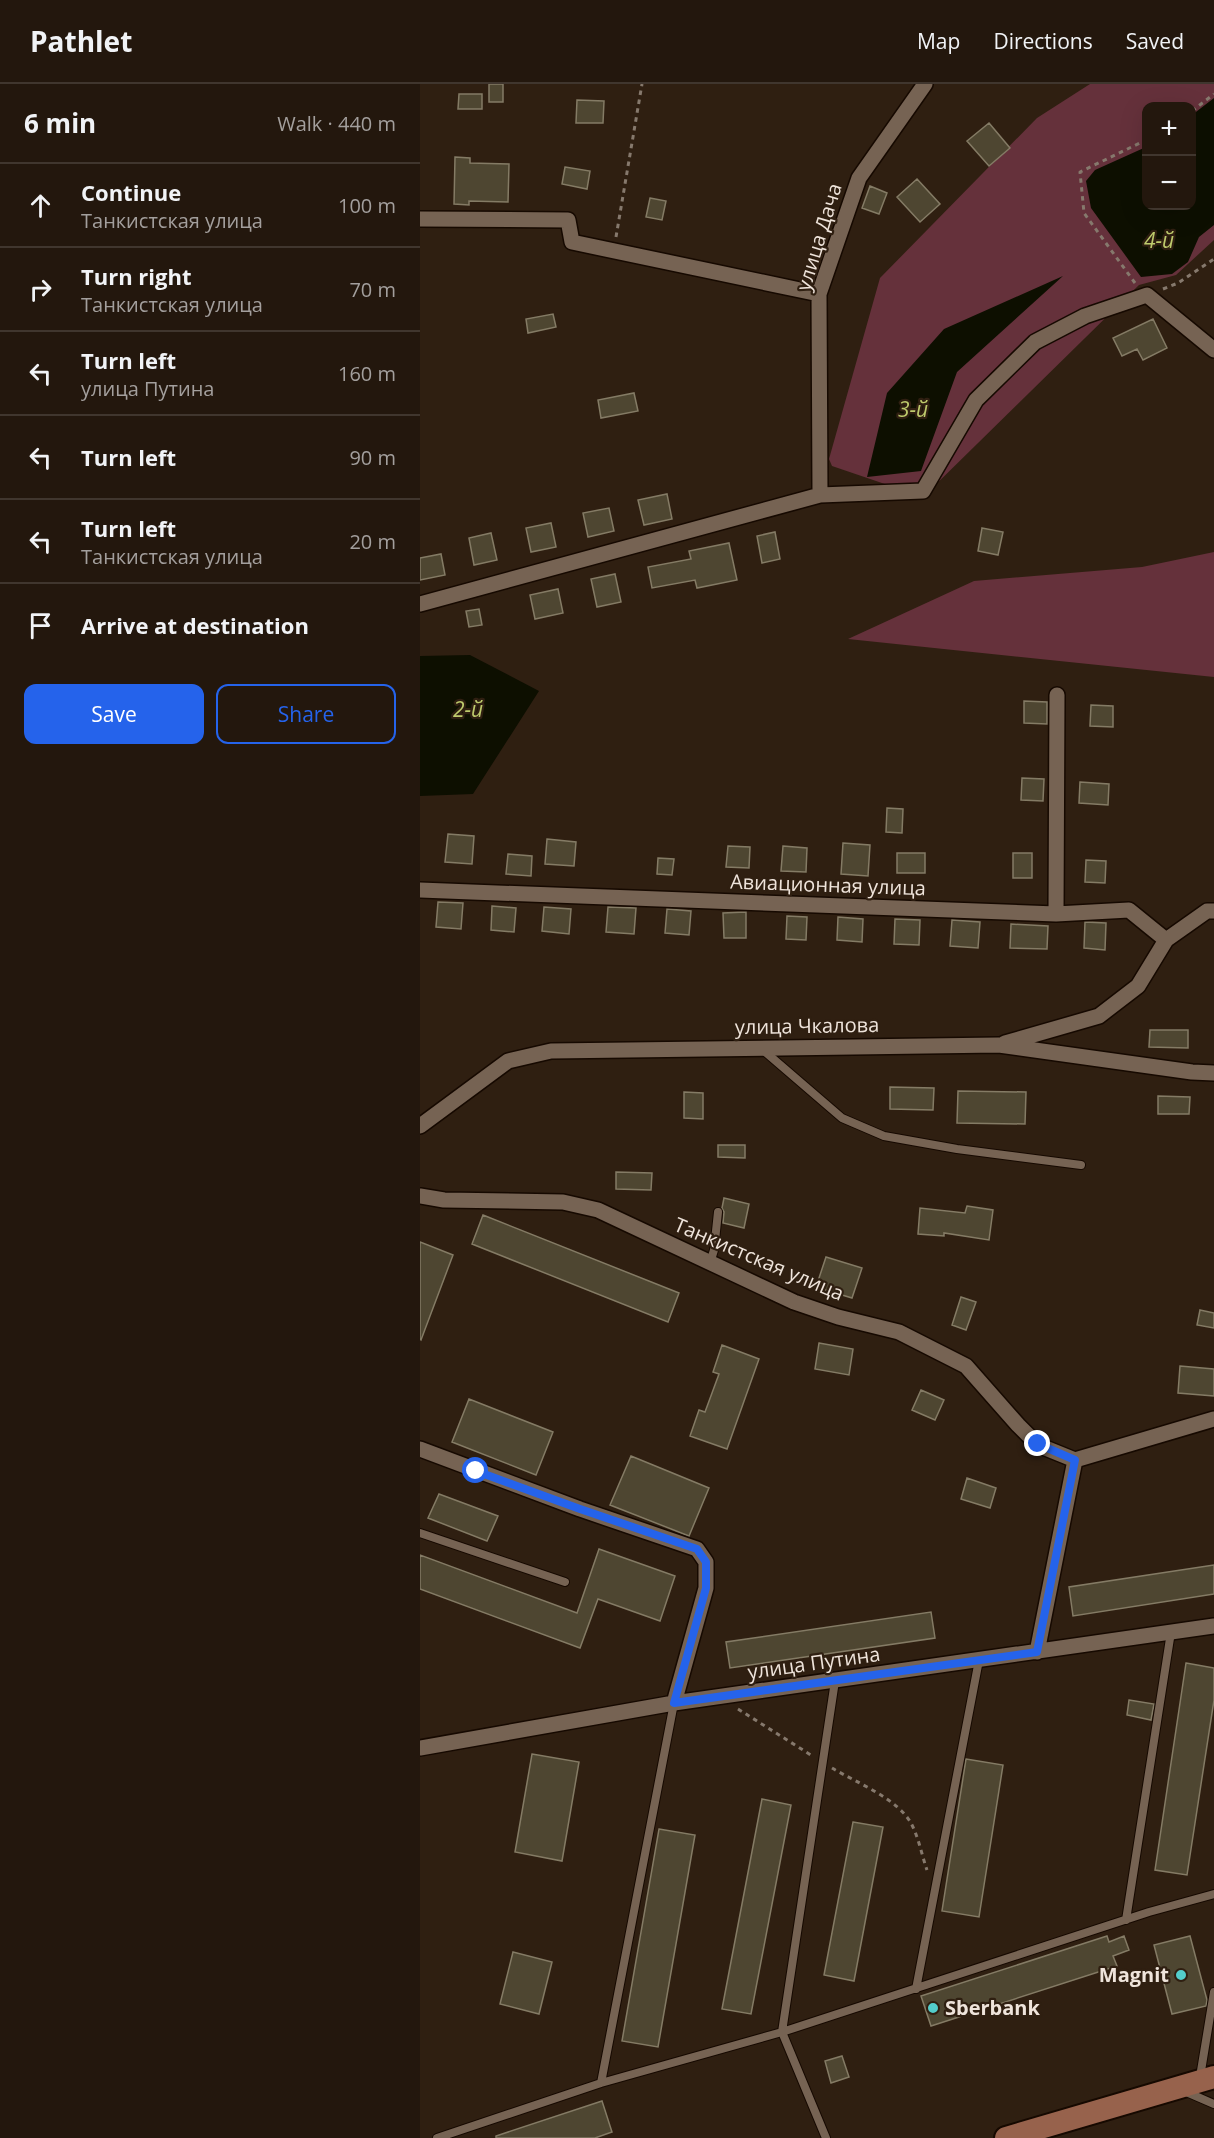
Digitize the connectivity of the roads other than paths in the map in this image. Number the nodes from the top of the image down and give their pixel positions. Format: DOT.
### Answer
graph roads {
  1 [pos="926,84"];
  2 [pos="420,219"];
  3 [pos="819,294"];
  4 [pos="1214,350"];
  5 [pos="820,495"];
  6 [pos="420,604"];
  7 [pos="1056,695"];
  8 [pos="420,891"];
  9 [pos="1214,911"];
  10 [pos="1056,914"];
  11 [pos="1166,940"];
  12 [pos="999,1045"];
  13 [pos="760,1048"];
  14 [pos="1214,1073"];
  15 [pos="420,1126"];
  16 [pos="1081,1165"];
  17 [pos="420,1196"];
  18 [pos="718,1212"];
  19 [pos="710,1263"];
  20 [pos="1214,1419"];
  21 [pos="420,1449"];
  22 [pos="1075,1460"];
  23 [pos="420,1533"];
  24 [pos="566,1582"];
  25 [pos="1214,1626"];
  26 [pos="1171,1632"];
  27 [pos="1037,1652"];
  28 [pos="979,1660"];
  29 [pos="835,1681"];
  30 [pos="674,1703"];
  31 [pos="420,1748"];
  32 [pos="1214,1894"];
  33 [pos="1126,1920"];
  34 [pos="916,1989"];
  35 [pos="1214,1992"];
  36 [pos="783,2032"];
  37 [pos="1207,2079"];
  38 [pos="601,2083"];
  39 [pos="1177,2088"];
  40 [pos="1214,2104"];
  41 [pos="437,2138"];
  42 [pos="826,2138"];
  43 [pos="1006,2138"];
  1 -- 3 [label="street, улица Дача"];
  2 -- 3 [label="street"];
  3 -- 5 [label="street, улица Дача"];
  4 -- 5 [label="street"];
  5 -- 6 [label="street"];
  7 -- 10 [label="street"];
  8 -- 10 [label="street, Авиационная улица"];
  9 -- 11 [label="street"];
  10 -- 11 [label="street, Авиационная улица"];
  11 -- 12 [label="street"];
  12 -- 13 [label="street, улица Чкалова"];
  12 -- 14 [label="street, улица Чкалова"];
  13 -- 15 [label="street, улица Чкалова"];
  13 -- 16 [label="lane"];
  17 -- 19 [label="street, Танкистская улица"];
  18 -- 19 [label="lane"];
  19 -- 22 [label="street, Танкистская улица"];
  20 -- 22 [label="street"];
  21 -- 30 [label="street"];
  22 -- 27 [label="street"];
  23 -- 24 [label="lane"];
  25 -- 26 [label="street, улица Путина"];
  26 -- 27 [label="street, улица Путина"];
  26 -- 33 [label="lane"];
  27 -- 28 [label="street, улица Путина"];
  28 -- 29 [label="street, улица Путина"];
  28 -- 34 [label="lane"];
  29 -- 30 [label="street, улица Путина"];
  29 -- 36 [label="lane"];
  30 -- 31 [label="street, улица Путина"];
  30 -- 38 [label="lane"];
  32 -- 33 [label="lane"];
  33 -- 34 [label="lane"];
  34 -- 36 [label="lane"];
  35 -- 37 [label="lane"];
  36 -- 38 [label="lane"];
  36 -- 42 [label="lane"];
  37 -- 39 [label="main road"];
  38 -- 41 [label="lane"];
  39 -- 40 [label="lane"];
  39 -- 43 [label="main road"];
}
